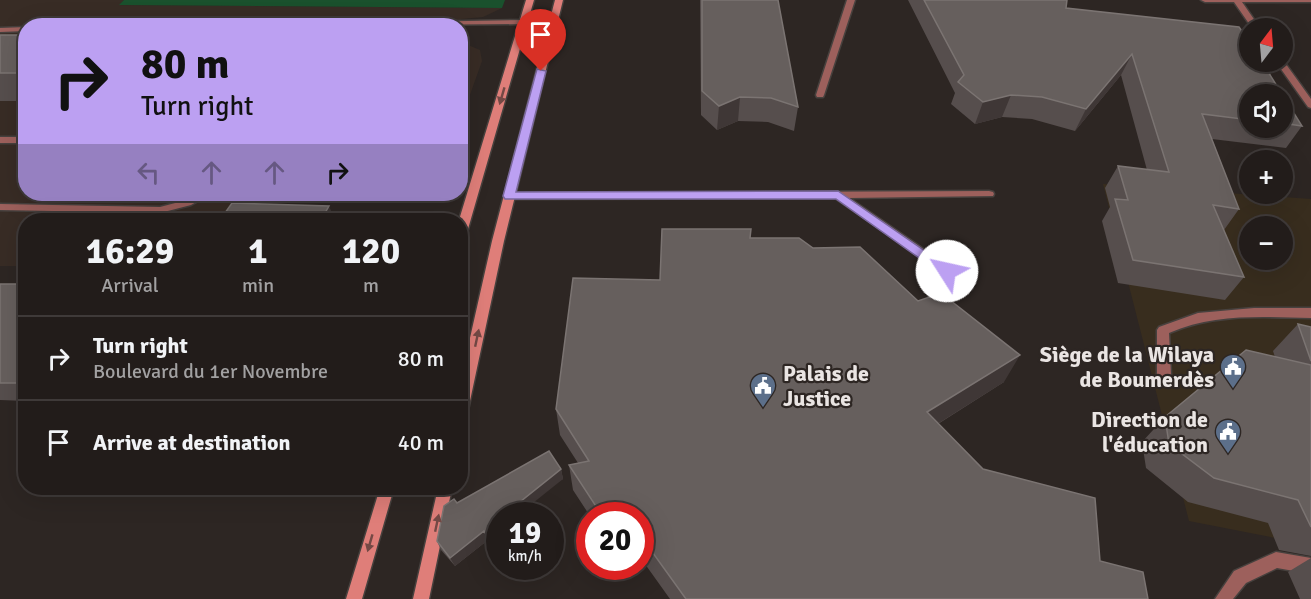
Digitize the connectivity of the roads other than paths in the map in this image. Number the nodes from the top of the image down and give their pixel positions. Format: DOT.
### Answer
graph roads {
  1 [pos="530,0"];
  2 [pos="559,0"];
  3 [pos="851,0"];
  4 [pos="1204,0"];
  5 [pos="1311,0"];
  6 [pos="1237,1"];
  7 [pos="1249,18"];
  8 [pos="523,22"];
  9 [pos="468,23"];
  10 [pos="18,29"];
  11 [pos="0,30"];
  12 [pos="1287,72"];
  13 [pos="820,95"];
  14 [pos="1311,105"];
  15 [pos="0,140"];
  16 [pos="18,141"];
  17 [pos="989,194"];
  18 [pos="838,195"];
  19 [pos="509,196"];
  20 [pos="191,201"];
  21 [pos="0,207"];
  22 [pos="467,213"];
  23 [pos="947,271"];
  24 [pos="1311,313"];
  25 [pos="1164,375"];
  26 [pos="468,380"];
  27 [pos="385,495"];
  28 [pos="443,495"];
  29 [pos="1311,567"];
  30 [pos="354,599"];
  31 [pos="421,599"];
  32 [pos="1223,599"];
  1 -- 8 [label="main road"];
  2 -- 19 [label="main road"];
  3 -- 13 [label="lane"];
  4 -- 6 [label="lane"];
  5 -- 6 [label="lane"];
  6 -- 7 [label="lane"];
  8 -- 9 [label="lane"];
  8 -- 22 [label="main road, one-way"];
  10 -- 11 [label="lane"];
  12 -- 14 [label="lane"];
  15 -- 16 [label="lane"];
  17 -- 18 [label="lane"];
  18 -- 19 [label="lane"];
  18 -- 23 [label="lane"];
  26 -- 19 [label="main road, one-way"];
  20 -- 21 [label="lane"];
  24 -- 25 [label="lane"];
  27 -- 30 [label="main road, one-way"];
  31 -- 28 [label="main road, one-way"];
  29 -- 32 [label="lane"];
}
